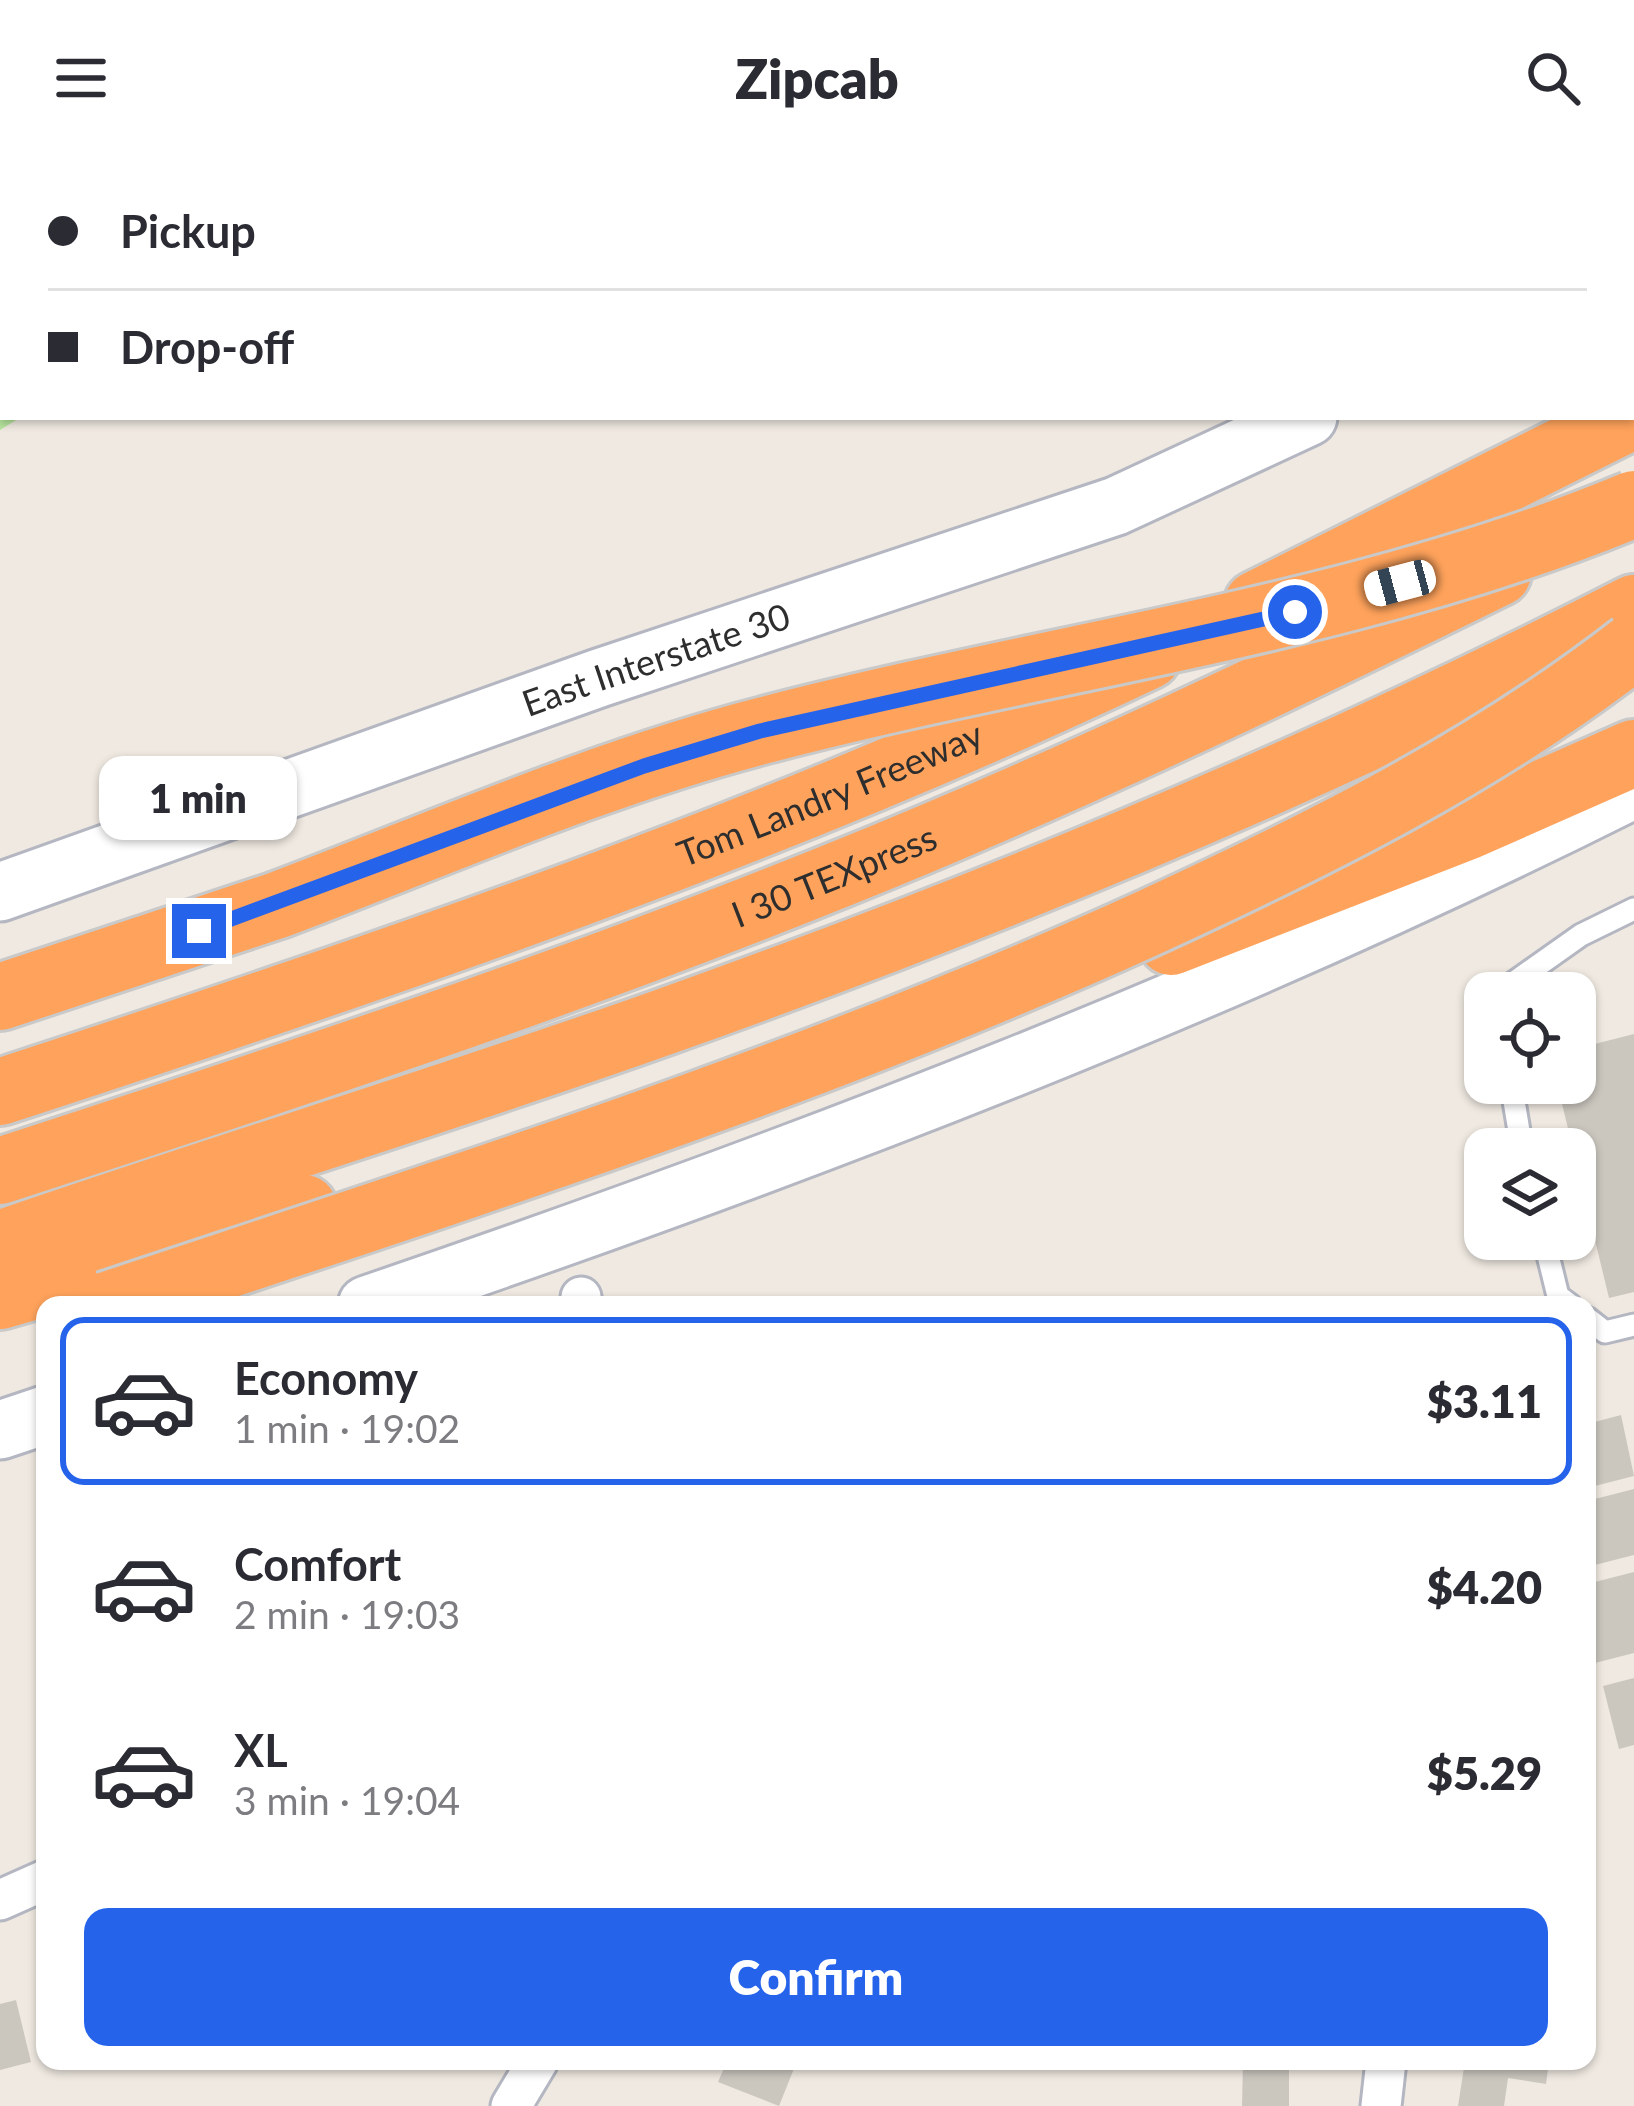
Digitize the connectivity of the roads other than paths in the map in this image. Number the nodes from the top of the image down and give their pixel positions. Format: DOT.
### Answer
graph roads {
  1 [pos="1302,420"];
  2 [pos="1624,420"];
  3 [pos="1634,503"];
  4 [pos="1634,608"];
  5 [pos="1634,646"];
  6 [pos="1634,753"];
  7 [pos="1634,789"];
  8 [pos="0,892"];
  9 [pos="1634,909"];
  10 [pos="1522,972"];
  11 [pos="0,997"];
  12 [pos="0,1092"];
  13 [pos="0,1172"];
  14 [pos="0,1244"];
  15 [pos="1549,1260"];
  16 [pos="0,1296"];
  17 [pos="134,1296"];
  18 [pos="394,1296"];
  19 [pos="1558,1296"];
  20 [pos="1596,1325"];
  21 [pos="1634,1325"];
  22 [pos="36,1329"];
  23 [pos="0,1341"];
  24 [pos="36,1418"];
  25 [pos="0,1430"];
  26 [pos="36,1884"];
  27 [pos="0,1900"];
  28 [pos="533,2070"];
  29 [pos="1385,2070"];
  30 [pos="511,2106"];
  31 [pos="1381,2106"];
  1 -- 8 [label="main road, East Interstate 30"];
  2 -- 12 [label="highway, Tom Landry Freeway"];
  3 -- 11 [label="highway, bridge"];
  3 -- 13 [label="highway, I 30 TEXpress"];
  4 -- 14 [label="highway"];
  5 -- 17 [label="highway, bridge"];
  6 -- 16 [label="highway"];
  7 -- 18 [label="main road"];
  9 -- 10 [label="lane"];
  15 -- 19 [label="lane"];
  20 -- 21 [label="lane"];
  22 -- 23 [label="highway"];
  24 -- 25 [label="main road"];
  26 -- 27 [label="street"];
  28 -- 30 [label="street"];
  29 -- 31 [label="street"];
}
